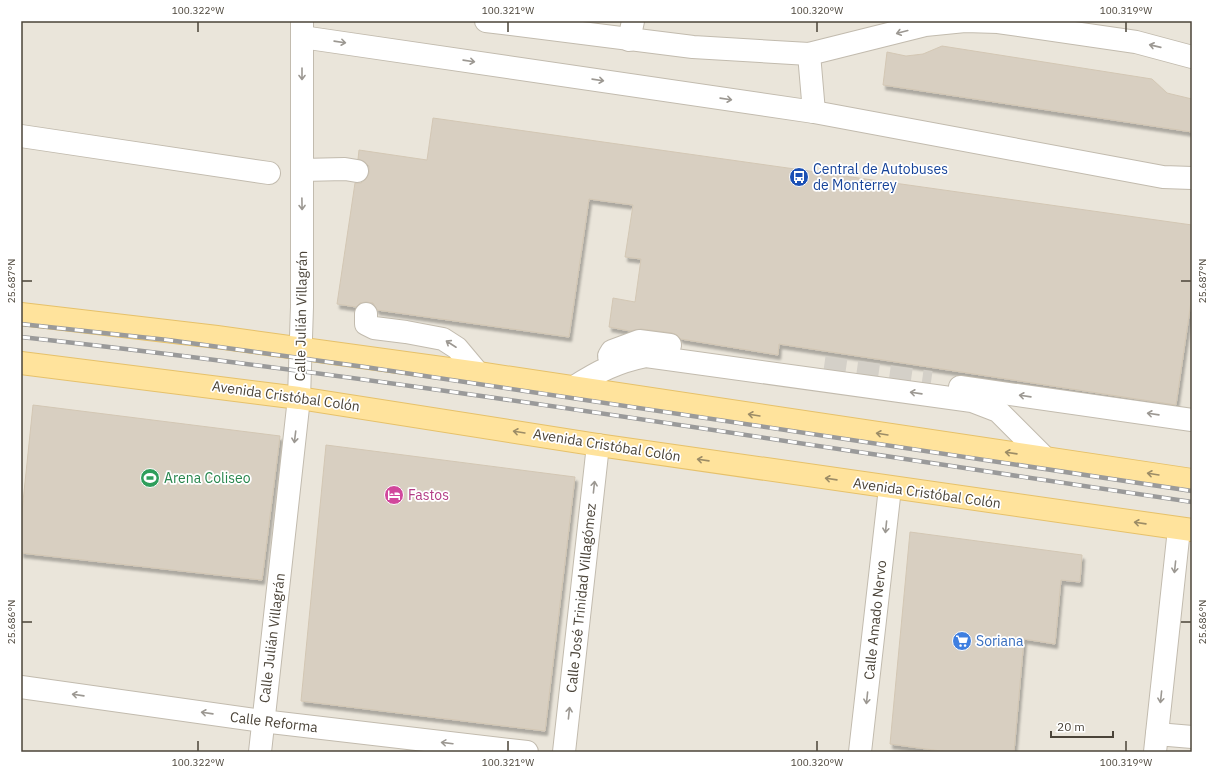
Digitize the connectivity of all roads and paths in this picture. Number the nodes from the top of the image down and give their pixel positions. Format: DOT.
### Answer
graph roads {
  1 [pos="486,21"];
  2 [pos="1032,23"];
  3 [pos="302,29"];
  4 [pos="631,30"];
  5 [pos="809,54"];
  6 [pos="1192,57"];
  7 [pos="814,112"];
  8 [pos="21,136"];
  9 [pos="302,170"];
  10 [pos="357,171"];
  11 [pos="269,173"];
  12 [pos="1192,178"];
  13 [pos="21,314"];
  14 [pos="366,314"];
  15 [pos="302,348"];
  16 [pos="21,363"];
  17 [pos="824,367"];
  18 [pos="478,372"];
  19 [pos="592,375"];
  20 [pos="931,382"];
  21 [pos="574,387"];
  22 [pos="299,398"];
  23 [pos="1192,420"];
  24 [pos="598,445"];
  25 [pos="1045,458"];
  26 [pos="1192,480"];
  27 [pos="890,488"];
  28 [pos="1185,530"];
  29 [pos="21,687"];
  30 [pos="262,721"];
  31 [pos="1192,737"];
  32 [pos="1156,743"];
  33 [pos="260,752"];
  34 [pos="527,752"];
  35 [pos="564,752"];
  36 [pos="860,752"];
  1 -- 4 [label="street"];
  2 -- 5 [label="street, one-way"];
  6 -- 2 [label="street, one-way"];
  3 -- 7 [label="street, one-way"];
  3 -- 9 [label="street, Calle Julián Villagrán, one-way"];
  4 -- 5 [label="street"];
  5 -- 7 [label="street"];
  7 -- 12 [label="street"];
  8 -- 11 [label="street"];
  9 -- 10 [label="street"];
  9 -- 15 [label="street, Calle Julián Villagrán, one-way"];
  13 -- 15 [label="main road"];
  18 -- 14 [label="street, one-way"];
  15 -- 18 [label="main road"];
  15 -- 22 [label="street, Calle Julián Villagrán"];
  16 -- 22 [label="main road, Avenida Cristóbal Colón"];
  17 -- 19 [label="street"];
  18 -- 21 [label="main road"];
  19 -- 21 [label="street"];
  25 -- 19 [label="street, one-way"];
  23 -- 20 [label="street, one-way"];
  25 -- 21 [label="main road, one-way"];
  24 -- 22 [label="main road, Avenida Cristóbal Colón, one-way"];
  22 -- 30 [label="street, Calle Julián Villagrán, one-way"];
  27 -- 24 [label="main road, Avenida Cristóbal Colón, one-way"];
  35 -- 24 [label="street, Calle José Trinidad Villagómez, one-way"];
  26 -- 25 [label="main road, one-way"];
  28 -- 27 [label="main road, Avenida Cristóbal Colón, one-way"];
  27 -- 36 [label="street, Calle Amado Nervo, one-way"];
  28 -- 32 [label="street, one-way"];
  30 -- 29 [label="street, Calle Reforma, one-way"];
  30 -- 33 [label="street, Calle Julián Villagrán"];
  34 -- 30 [label="street, Calle Reforma, one-way"];
  31 -- 32 [label="street"];
}
